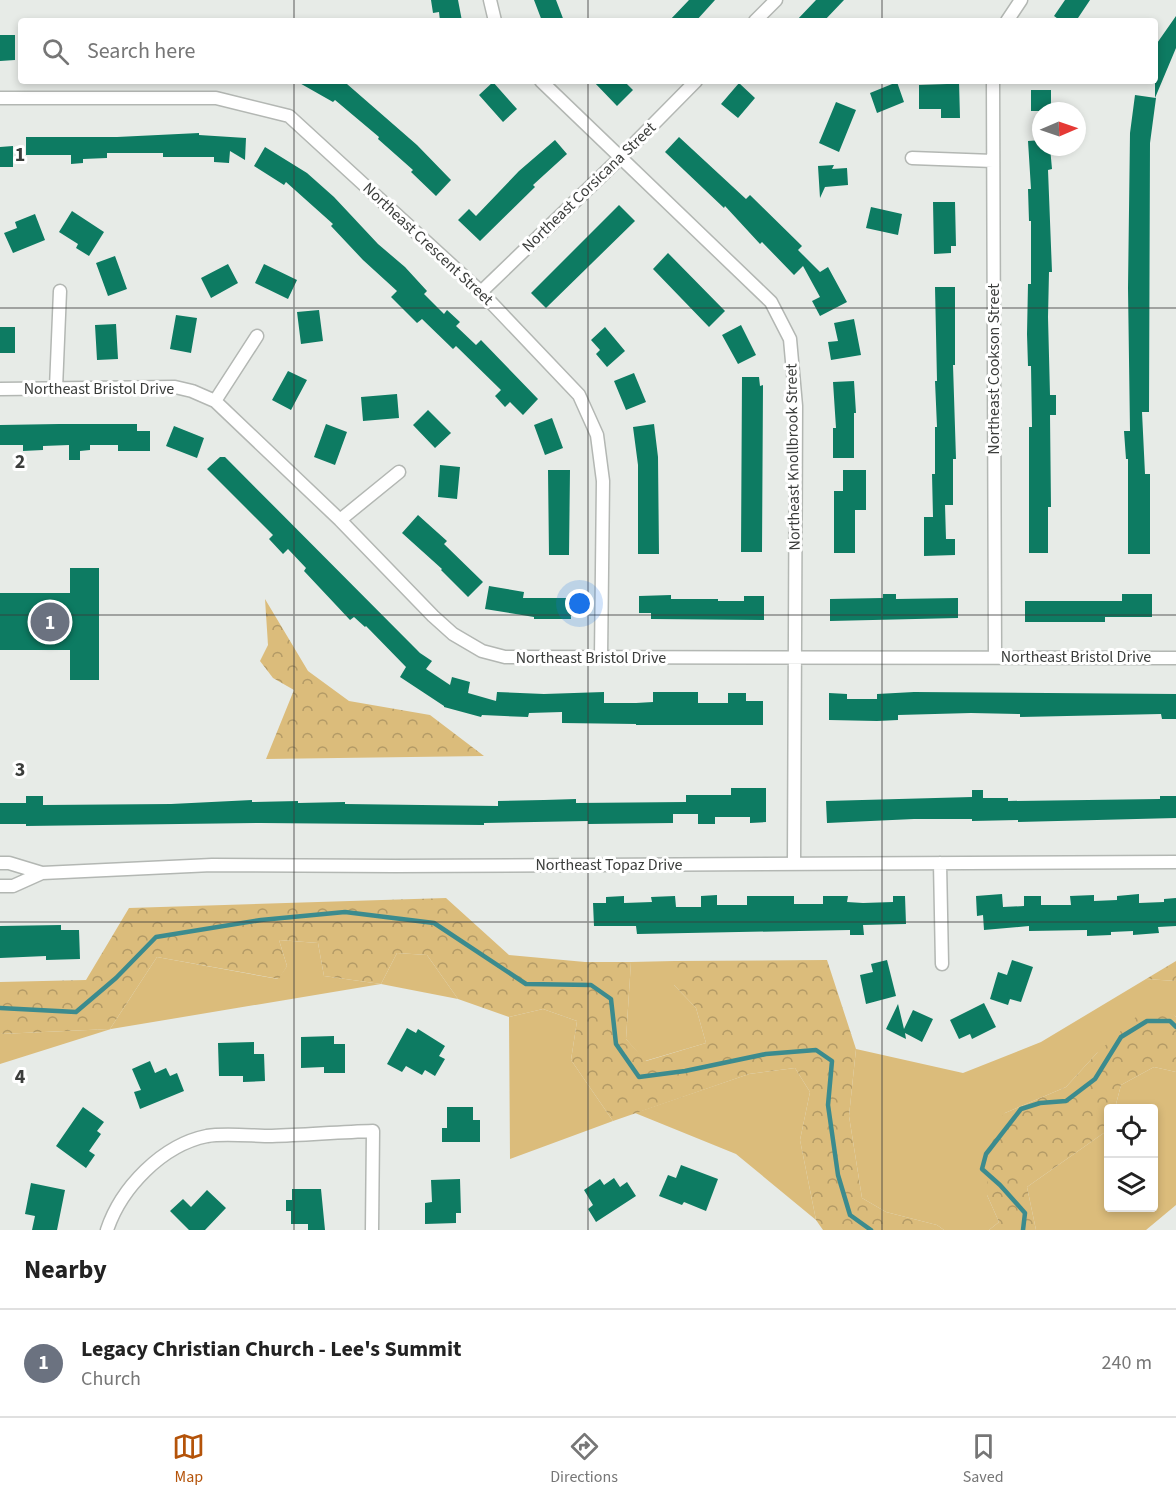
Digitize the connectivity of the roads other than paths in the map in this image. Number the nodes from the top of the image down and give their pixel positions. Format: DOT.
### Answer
graph roads {
  1 [pos="490,0"];
  2 [pos="776,0"];
  3 [pos="1021,0"];
  4 [pos="494,18"];
  5 [pos="758,18"];
  6 [pos="1009,18"];
  7 [pos="544,84"];
  8 [pos="693,84"];
  9 [pos="993,84"];
  10 [pos="0,99"];
  11 [pos="621,158"];
  12 [pos="912,158"];
  13 [pos="993,161"];
  14 [pos="60,291"];
  15 [pos="481,292"];
  16 [pos="257,336"];
  17 [pos="56,388"];
  18 [pos="0,389"];
  19 [pos="215,401"];
  20 [pos="399,472"];
  21 [pos="340,520"];
  22 [pos="995,657"];
  23 [pos="601,658"];
  24 [pos="794,658"];
  25 [pos="1176,658"];
  26 [pos="1176,862"];
  27 [pos="0,863"];
  28 [pos="940,863"];
  29 [pos="795,864"];
  30 [pos="42,873"];
  31 [pos="0,886"];
  32 [pos="942,964"];
  33 [pos="107,1230"];
  34 [pos="372,1230"];
  1 -- 4 [label="street"];
  2 -- 5 [label="street"];
  3 -- 6 [label="street"];
  7 -- 11 [label="street, Northeast Knollbrook Street"];
  8 -- 11 [label="street, Northeast Corsicana Street"];
  9 -- 13 [label="street, Northeast Cookson Street"];
  10 -- 15 [label="street, Northeast Crescent Street"];
  11 -- 15 [label="street, Northeast Corsicana Street"];
  11 -- 24 [label="street, Northeast Knollbrook Street"];
  12 -- 13 [label="street"];
  13 -- 22 [label="street, Northeast Cookson Street"];
  14 -- 17 [label="street"];
  15 -- 23 [label="street, Northeast Crescent Street"];
  16 -- 19 [label="street"];
  17 -- 18 [label="street, Northeast Bristol Drive"];
  17 -- 19 [label="street, Northeast Bristol Drive"];
  19 -- 21 [label="street, Northeast Bristol Drive"];
  20 -- 21 [label="street"];
  21 -- 23 [label="street, Northeast Bristol Drive"];
  22 -- 24 [label="street, Northeast Bristol Drive"];
  22 -- 25 [label="street, Northeast Bristol Drive"];
  23 -- 24 [label="street, Northeast Bristol Drive"];
  24 -- 29 [label="street, Northeast Knollbrook Street"];
  26 -- 28 [label="street, Northeast Topaz Drive"];
  27 -- 30 [label="street, Northeast Topaz Drive"];
  28 -- 29 [label="street, Northeast Topaz Drive"];
  28 -- 32 [label="street"];
  29 -- 30 [label="street, Northeast Topaz Drive"];
  30 -- 31 [label="street, Northeast Topaz Drive"];
  33 -- 34 [label="street"];
}
